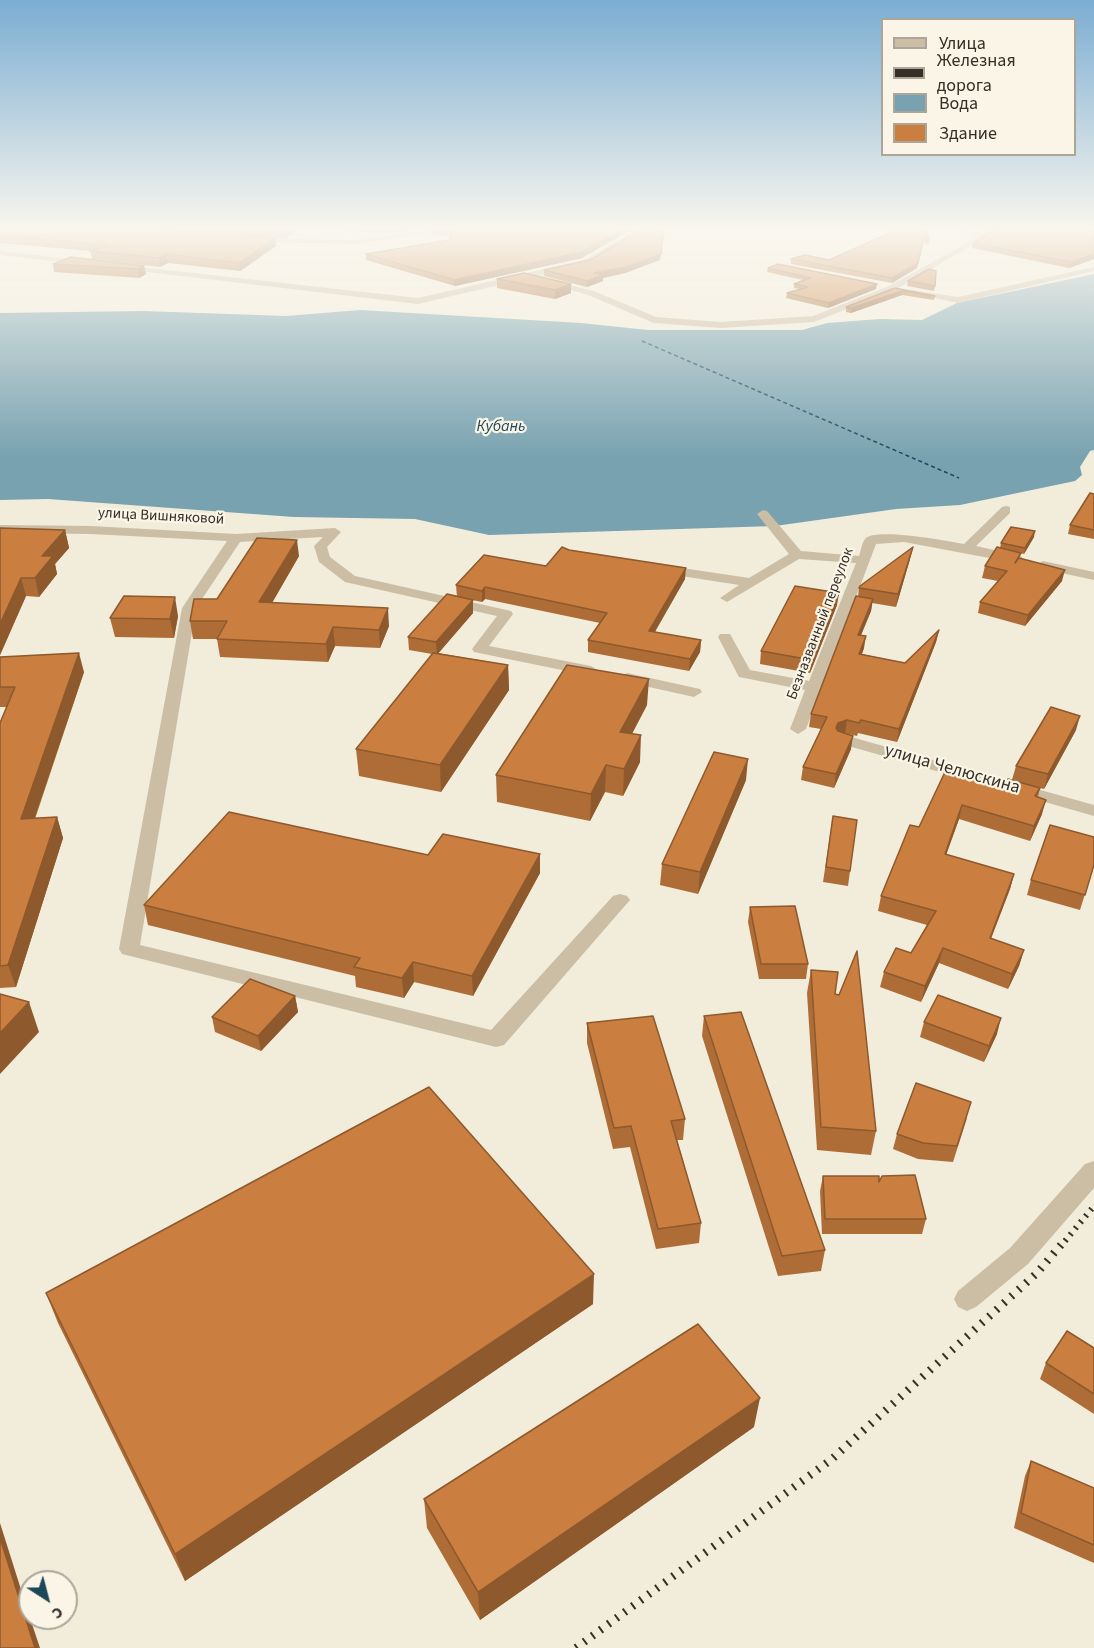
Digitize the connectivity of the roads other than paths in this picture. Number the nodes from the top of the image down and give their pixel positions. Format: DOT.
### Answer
graph roads {
  1 [pos="616,304"];
  2 [pos="852,304"];
  3 [pos="1006,510"];
  4 [pos="763,514"];
  5 [pos="0,529"];
  6 [pos="236,538"];
  7 [pos="967,548"];
  8 [pos="797,555"];
  9 [pos="864,560"];
  10 [pos="649,567"];
  11 [pos="1094,576"];
  12 [pos="752,583"];
  13 [pos="727,598"];
  14 [pos="725,637"];
  15 [pos="814,687"];
  16 [pos="694,692"];
  17 [pos="798,729"];
  18 [pos="844,740"];
  19 [pos="1094,811"];
  20 [pos="620,900"];
  21 [pos="1094,1170"];
  22 [pos="967,1299"];
  1 -- 2 [label="street"];
  3 -- 7 [label="street"];
  4 -- 8 [label="street"];
  5 -- 6 [label="street, улица Вишняковой"];
  6 -- 16 [label="street"];
  6 -- 20 [label="street, улица Вишняковой"];
  7 -- 9 [label="street, Безназванный переулок"];
  7 -- 11 [label="street, Безназванный переулок"];
  8 -- 9 [label="street"];
  8 -- 12 [label="street"];
  9 -- 15 [label="street, Безназванный переулок"];
  10 -- 12 [label="street"];
  12 -- 13 [label="street"];
  14 -- 15 [label="street"];
  15 -- 17 [label="street, Безназванный переулок"];
  18 -- 19 [label="street, улица Челюскина"];
  21 -- 22 [label="street"];
}
